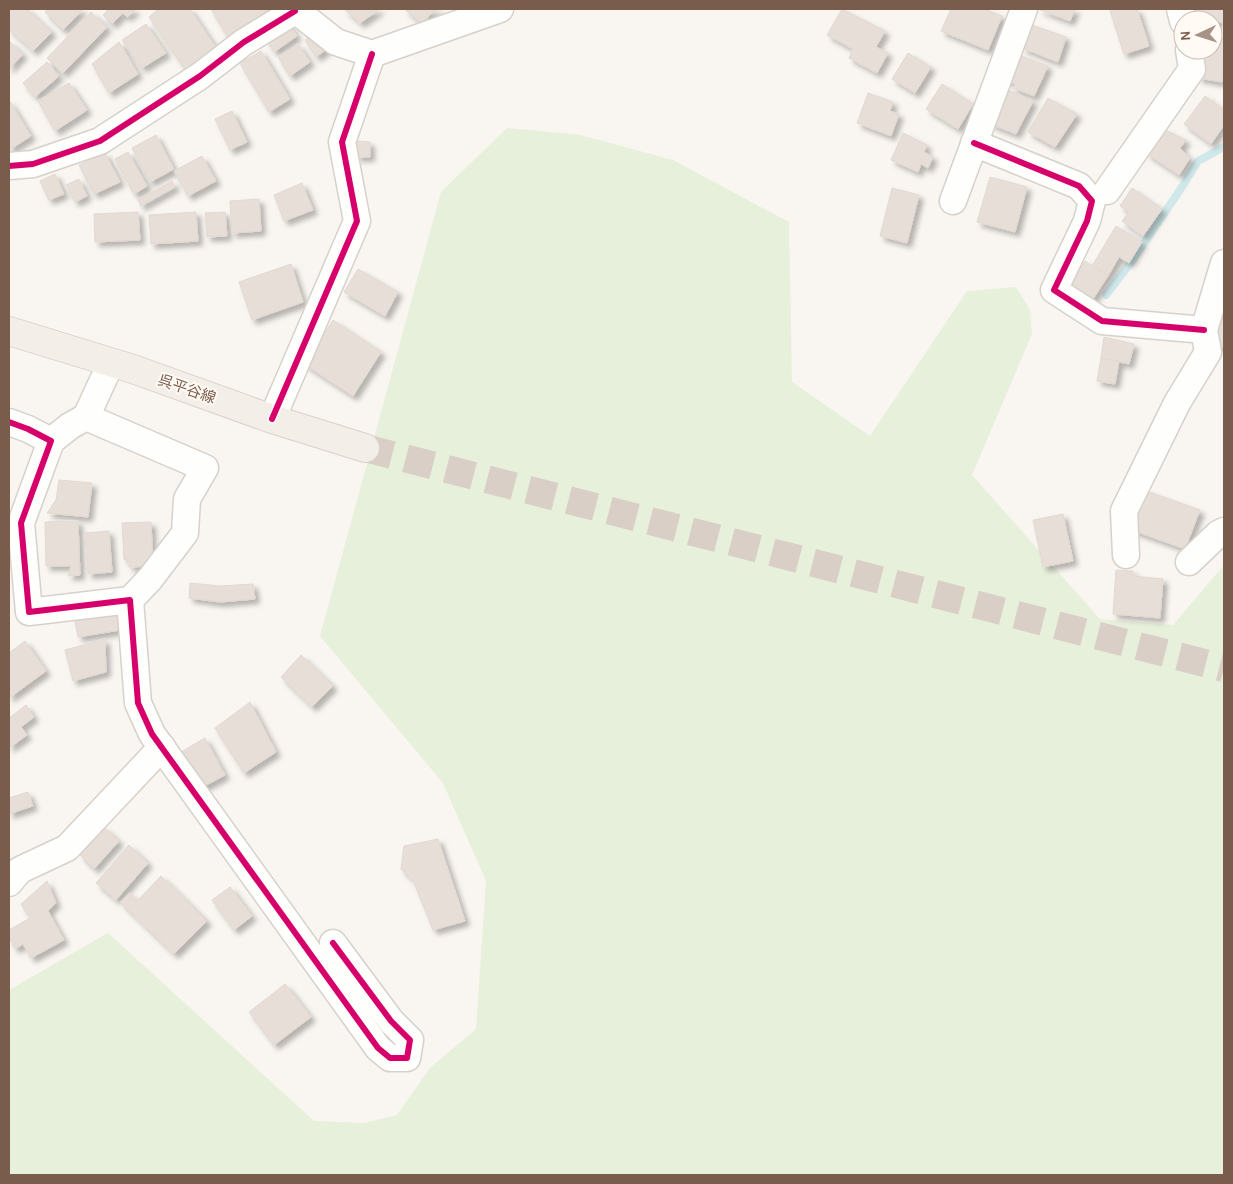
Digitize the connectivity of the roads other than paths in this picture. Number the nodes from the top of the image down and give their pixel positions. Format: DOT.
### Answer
graph roads {
  1 [pos="500,9"];
  2 [pos="1024,9"];
  3 [pos="294,10"];
  4 [pos="372,54"];
  5 [pos="1191,60"];
  6 [pos="974,143"];
  7 [pos="9,166"];
  8 [pos="1108,191"];
  9 [pos="953,201"];
  10 [pos="1224,262"];
  11 [pos="1204,330"];
  12 [pos="9,331"];
  13 [pos="111,363"];
  14 [pos="86,417"];
  15 [pos="272,419"];
  16 [pos="9,422"];
  17 [pos="51,441"];
  18 [pos="365,448"];
  19 [pos="1224,531"];
  20 [pos="1126,555"];
  21 [pos="1189,562"];
  22 [pos="130,600"];
  23 [pos="162,747"];
  24 [pos="9,883"];
  25 [pos="333,943"];
  1 -- 4 [label="street"];
  2 -- 6 [label="street"];
  3 -- 4 [label="street"];
  3 -- 7 [label="street"];
  4 -- 15 [label="street"];
  5 -- 8 [label="street"];
  6 -- 9 [label="street"];
  6 -- 11 [label="street"];
  10 -- 11 [label="street"];
  11 -- 20 [label="street"];
  12 -- 13 [label="main road, 呉平谷線"];
  13 -- 14 [label="street"];
  13 -- 15 [label="main road, 呉平谷線"];
  14 -- 17 [label="street"];
  14 -- 22 [label="street"];
  15 -- 18 [label="main road, 呉平谷線"];
  16 -- 17 [label="street"];
  17 -- 22 [label="street"];
  19 -- 21 [label="street"];
  22 -- 23 [label="street"];
  23 -- 24 [label="street"];
  23 -- 25 [label="street"];
}
